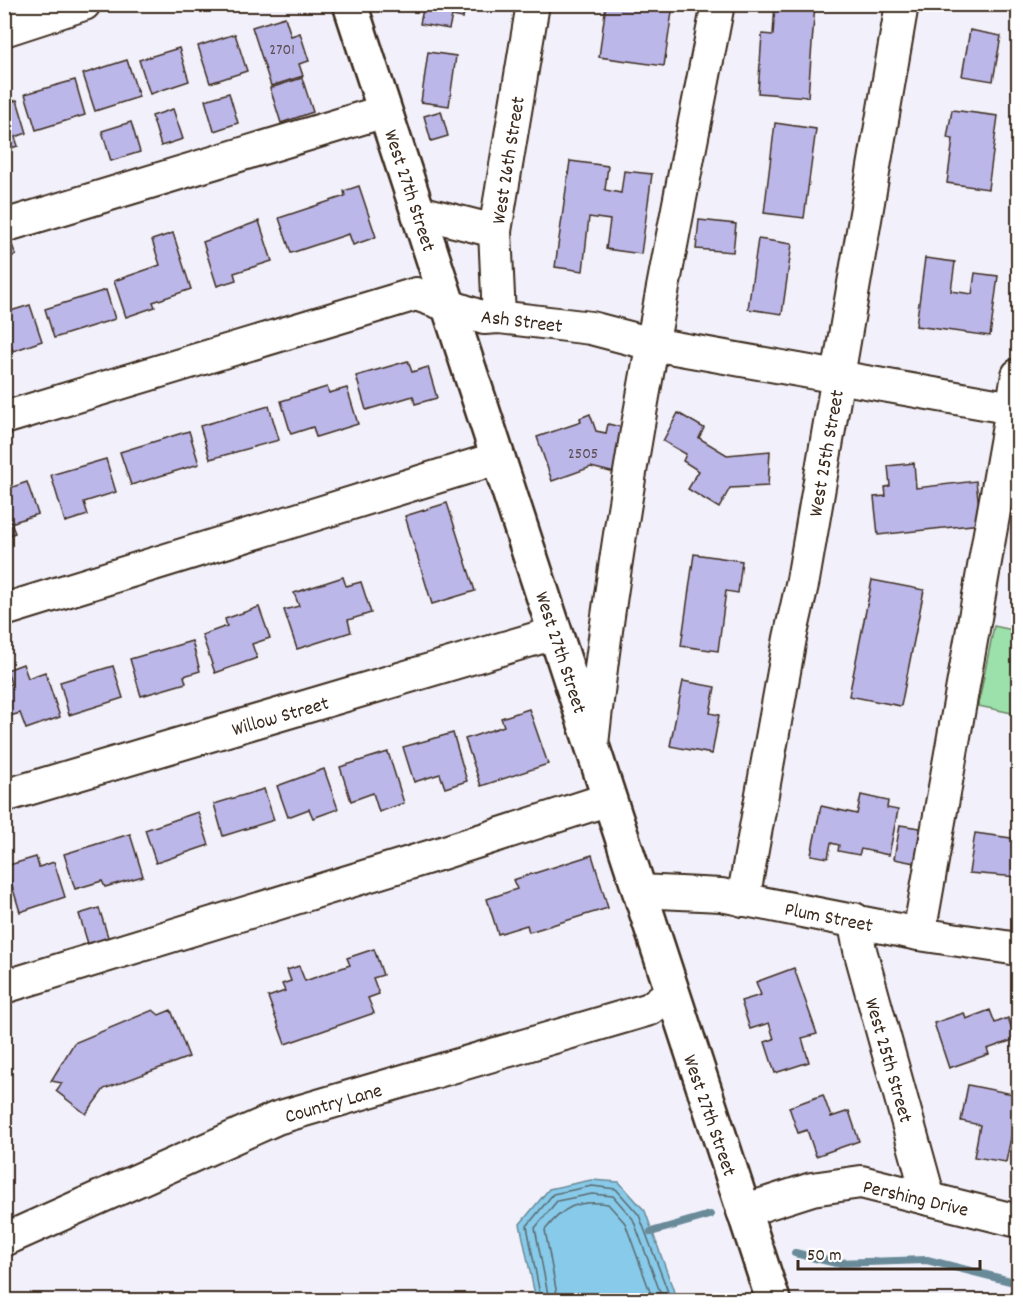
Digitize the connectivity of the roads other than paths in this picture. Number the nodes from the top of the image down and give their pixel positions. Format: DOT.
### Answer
graph roads {
  1 [pos="84,4"];
  2 [pos="350,4"];
  3 [pos="533,4"];
  4 [pos="718,4"];
  5 [pos="902,4"];
  6 [pos="4,30"];
  7 [pos="385,111"];
  8 [pos="418,212"];
  9 [pos="4,226"];
  10 [pos="495,231"];
  11 [pos="449,306"];
  12 [pos="499,317"];
  13 [pos="652,344"];
  14 [pos="1018,375"];
  15 [pos="838,378"];
  16 [pos="1015,408"];
  17 [pos="4,418"];
  18 [pos="498,458"];
  19 [pos="4,610"];
  20 [pos="555,633"];
  21 [pos="592,744"];
  22 [pos="4,796"];
  23 [pos="609,799"];
  24 [pos="639,891"];
  25 [pos="743,900"];
  26 [pos="854,919"];
  27 [pos="919,934"];
  28 [pos="1018,949"];
  29 [pos="4,987"];
  30 [pos="670,993"];
  31 [pos="929,1199"];
  32 [pos="744,1211"];
  33 [pos="1018,1221"];
  34 [pos="4,1240"];
  35 [pos="772,1300"];
  1 -- 6 [label="street"];
  2 -- 7 [label="main road, West 27th Street"];
  3 -- 10 [label="street, West 26th Street"];
  4 -- 13 [label="street"];
  5 -- 15 [label="street, West 25th Street"];
  7 -- 8 [label="main road, West 27th Street"];
  7 -- 9 [label="street"];
  8 -- 10 [label="street"];
  8 -- 11 [label="main road, West 27th Street"];
  10 -- 12 [label="street, West 26th Street"];
  11 -- 12 [label="street, Ash Street"];
  11 -- 17 [label="street, Ash Street"];
  11 -- 18 [label="main road, West 27th Street"];
  12 -- 13 [label="street, Ash Street"];
  13 -- 15 [label="street, Ash Street"];
  13 -- 21 [label="street"];
  14 -- 16 [label="street"];
  15 -- 16 [label="street, Ash Street"];
  15 -- 25 [label="street, West 25th Street"];
  16 -- 27 [label="street"];
  18 -- 19 [label="street"];
  18 -- 20 [label="main road, West 27th Street"];
  20 -- 21 [label="main road, West 27th Street"];
  20 -- 22 [label="street, Willow Street"];
  21 -- 23 [label="main road, West 27th Street"];
  23 -- 24 [label="main road, West 27th Street"];
  23 -- 29 [label="street"];
  24 -- 25 [label="street, Plum Street"];
  24 -- 30 [label="main road, West 27th Street"];
  25 -- 26 [label="street, Plum Street"];
  26 -- 27 [label="street, Plum Street"];
  26 -- 31 [label="street, West 25th Street"];
  27 -- 28 [label="street, Plum Street"];
  30 -- 32 [label="main road, West 27th Street"];
  30 -- 34 [label="street, Country Lane"];
  31 -- 32 [label="street, Pershing Drive"];
  31 -- 33 [label="street, Pershing Drive"];
  32 -- 35 [label="main road, West 27th Street"];
}
